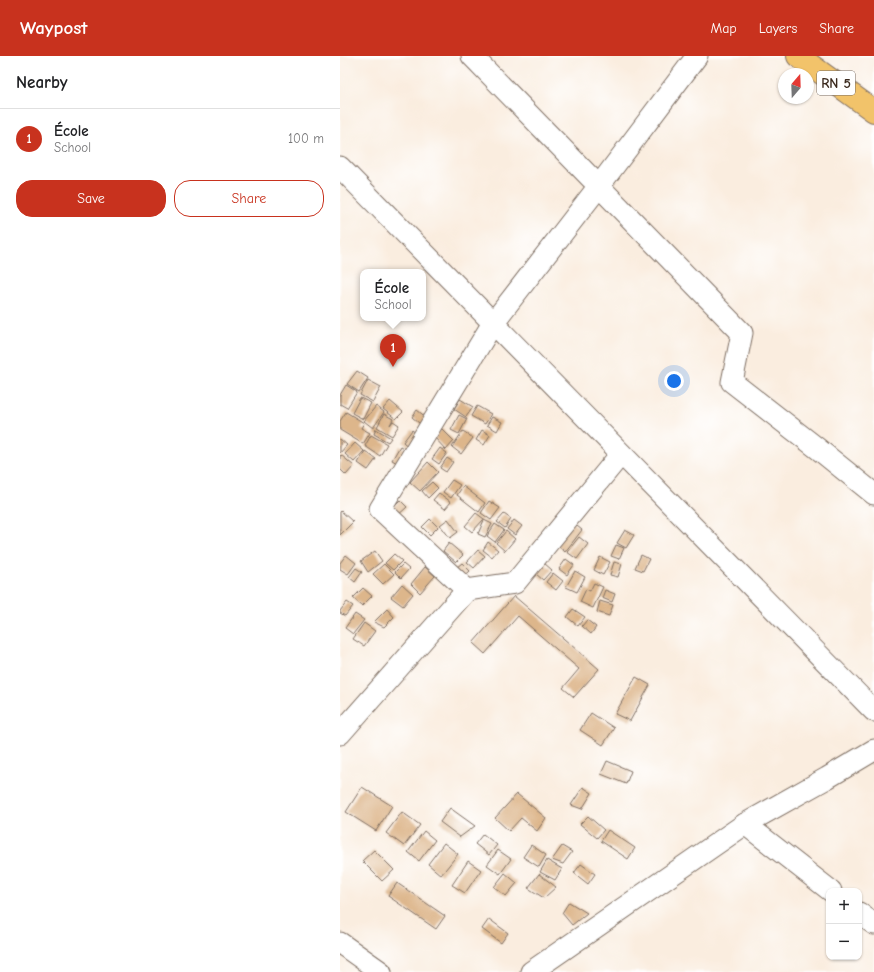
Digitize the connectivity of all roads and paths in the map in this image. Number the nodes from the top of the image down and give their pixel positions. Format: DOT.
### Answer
graph roads {
  1 [pos="472,56"];
  2 [pos="697,56"];
  3 [pos="798,56"];
  4 [pos="874,111"];
  5 [pos="340,167"];
  6 [pos="599,186"];
  7 [pos="493,323"];
  8 [pos="621,454"];
  9 [pos="874,494"];
  10 [pos="467,590"];
  11 [pos="874,711"];
  12 [pos="340,734"];
  13 [pos="874,750"];
  14 [pos="745,824"];
  15 [pos="827,888"];
  16 [pos="862,915"];
  17 [pos="874,924"];
  18 [pos="340,943"];
  19 [pos="381,972"];
  20 [pos="531,972"];
  1 -- 6 [label="street"];
  2 -- 6 [label="street"];
  3 -- 4 [label="main road, RN 5"];
  5 -- 7 [label="street"];
  6 -- 7 [label="street"];
  6 -- 9 [label="street"];
  7 -- 8 [label="street"];
  7 -- 10 [label="street"];
  8 -- 10 [label="street"];
  8 -- 11 [label="street"];
  10 -- 12 [label="street"];
  13 -- 14 [label="street"];
  14 -- 15 [label="street"];
  14 -- 20 [label="street"];
  16 -- 17 [label="street"];
  18 -- 19 [label="street"];
}
